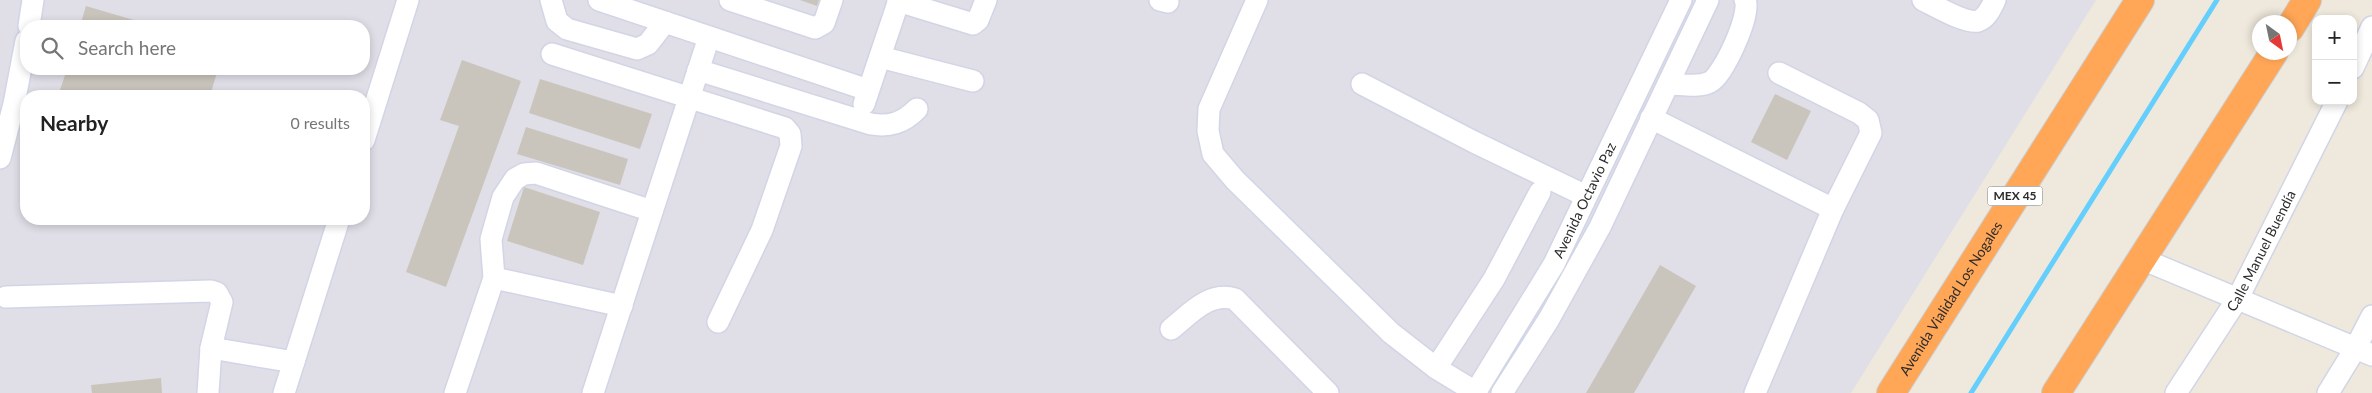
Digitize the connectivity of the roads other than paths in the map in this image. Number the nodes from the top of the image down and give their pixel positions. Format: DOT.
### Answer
graph roads {
  1 [pos="33,0"];
  2 [pos="408,0"];
  3 [pos="551,0"];
  4 [pos="599,0"];
  5 [pos="730,0"];
  6 [pos="832,0"];
  7 [pos="899,0"];
  8 [pos="986,0"];
  9 [pos="1257,0"];
  10 [pos="1708,0"];
  11 [pos="1745,0"];
  12 [pos="1923,0"];
  13 [pos="1995,0"];
  14 [pos="2140,0"];
  15 [pos="2307,0"];
  16 [pos="1676,2"];
  17 [pos="2297,16"];
  18 [pos="29,20"];
  19 [pos="665,22"];
  20 [pos="2372,28"];
  21 [pos="709,37"];
  22 [pos="552,54"];
  23 [pos="880,57"];
  24 [pos="2269,60"];
  25 [pos="2362,62"];
  26 [pos="698,70"];
  27 [pos="20,72"];
  28 [pos="1779,73"];
  29 [pos="973,81"];
  30 [pos="1362,84"];
  31 [pos="1668,84"];
  32 [pos="868,90"];
  33 [pos="689,98"];
  34 [pos="2335,105"];
  35 [pos="916,109"];
  36 [pos="1651,118"];
  37 [pos="858,120"];
  38 [pos="370,121"];
  39 [pos="0,158"];
  40 [pos="1540,192"];
  41 [pos="1586,196"];
  42 [pos="1833,209"];
  43 [pos="652,211"];
  44 [pos="337,225"];
  45 [pos="2142,259"];
  46 [pos="494,278"];
  47 [pos="6,297"];
  48 [pos="2238,298"];
  49 [pos="622,306"];
  50 [pos="2372,316"];
  51 [pos="718,322"];
  52 [pos="1171,329"];
  53 [pos="212,348"];
  54 [pos="2364,352"];
  55 [pos="294,362"];
  56 [pos="1436,368"];
  57 [pos="208,393"];
  58 [pos="284,393"];
  59 [pos="455,393"];
  60 [pos="593,393"];
  61 [pos="1328,393"];
  62 [pos="1476,393"];
  63 [pos="1502,393"];
  64 [pos="1755,393"];
  65 [pos="1891,393"];
  66 [pos="2056,393"];
  67 [pos="2176,393"];
  68 [pos="2328,393"];
  1 -- 18 [label="street"];
  2 -- 38 [label="street"];
  3 -- 19 [label="street"];
  4 -- 19 [label="street"];
  5 -- 6 [label="street"];
  7 -- 8 [label="street"];
  7 -- 23 [label="street"];
  9 -- 56 [label="street"];
  10 -- 31 [label="street, Avenida Octavio Paz"];
  11 -- 31 [label="street"];
  12 -- 13 [label="street"];
  14 -- 65 [label="highway, Avenida Vialidad Los Nogales / MEX 45"];
  15 -- 17 [label="highway"];
  16 -- 41 [label="street, Avenida Octavio Paz"];
  19 -- 21 [label="street"];
  20 -- 25 [label="street"];
  21 -- 26 [label="street"];
  21 -- 32 [label="street"];
  22 -- 33 [label="street"];
  23 -- 29 [label="street"];
  23 -- 32 [label="street"];
  24 -- 45 [label="highway"];
  26 -- 33 [label="street"];
  26 -- 37 [label="street"];
  27 -- 39 [label="street"];
  28 -- 42 [label="street"];
  30 -- 41 [label="street"];
  31 -- 36 [label="street, Avenida Octavio Paz"];
  32 -- 37 [label="street"];
  33 -- 43 [label="street"];
  33 -- 51 [label="street"];
  34 -- 48 [label="street, Calle Manuel Buendía"];
  35 -- 37 [label="street"];
  36 -- 42 [label="street"];
  36 -- 63 [label="street, Avenida Octavio Paz"];
  40 -- 56 [label="street"];
  41 -- 62 [label="street, Avenida Octavio Paz"];
  42 -- 64 [label="street"];
  43 -- 46 [label="street"];
  43 -- 49 [label="street"];
  44 -- 55 [label="street"];
  45 -- 48 [label="street"];
  45 -- 66 [label="highway"];
  46 -- 49 [label="street"];
  46 -- 59 [label="street"];
  47 -- 53 [label="street"];
  48 -- 54 [label="street"];
  48 -- 67 [label="street, Calle Manuel Buendía"];
  49 -- 60 [label="street"];
  50 -- 54 [label="street"];
  52 -- 61 [label="street"];
  53 -- 55 [label="street"];
  53 -- 57 [label="street"];
  54 -- 68 [label="street"];
  55 -- 58 [label="street"];
  56 -- 62 [label="street"];
}
